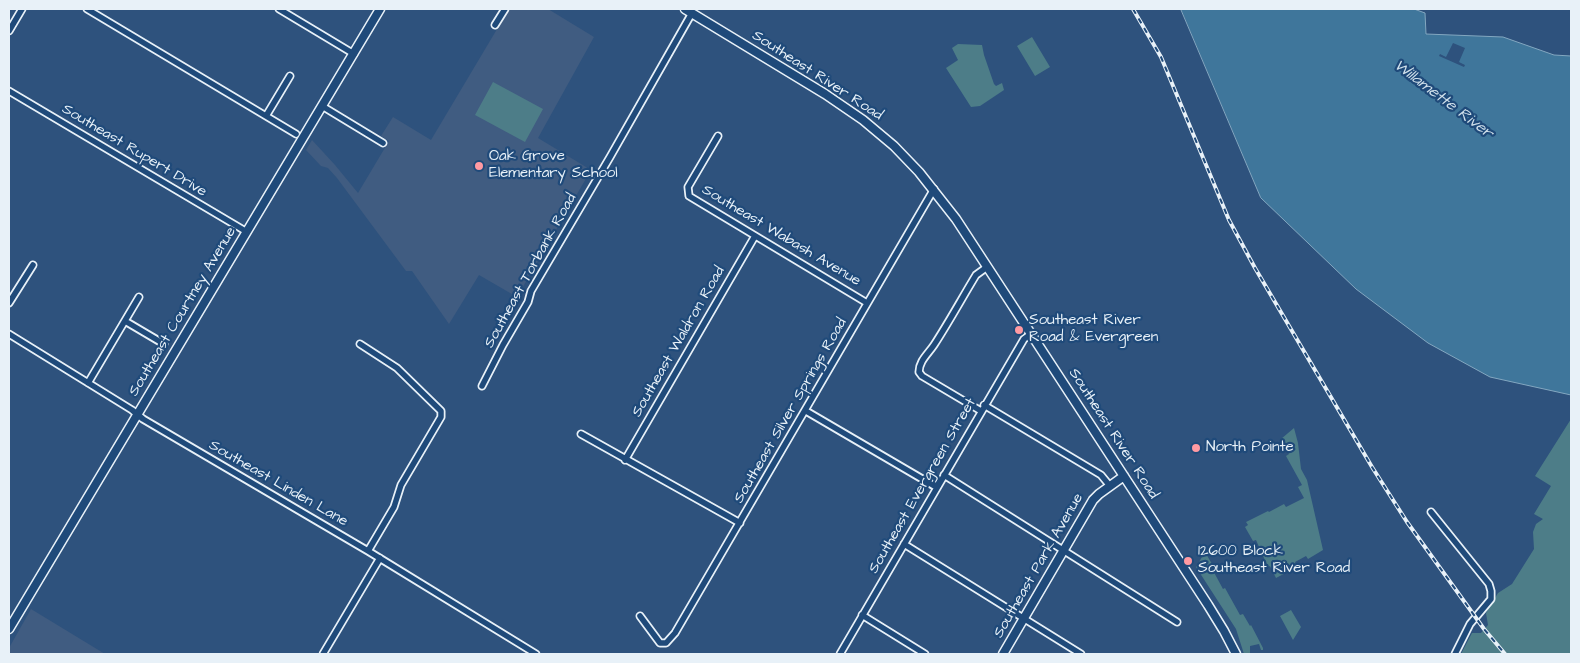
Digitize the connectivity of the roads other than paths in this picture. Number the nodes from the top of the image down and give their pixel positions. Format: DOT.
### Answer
graph roads {
  1 [pos="22,9"];
  2 [pos="87,9"];
  3 [pos="279,9"];
  4 [pos="380,9"];
  5 [pos="505,9"];
  6 [pos="689,11"];
  7 [pos="495,26"];
  8 [pos="9,31"];
  9 [pos="354,54"];
  10 [pos="290,76"];
  11 [pos="9,91"];
  12 [pos="322,106"];
  13 [pos="266,116"];
  14 [pos="300,136"];
  15 [pos="718,136"];
  16 [pos="383,143"];
  17 [pos="934,189"];
  18 [pos="247,232"];
  19 [pos="755,236"];
  20 [pos="33,265"];
  21 [pos="987,267"];
  22 [pos="139,297"];
  23 [pos="9,303"];
  24 [pos="867,303"];
  25 [pos="125,321"];
  26 [pos="9,334"];
  27 [pos="1031,334"];
  28 [pos="164,344"];
  29 [pos="360,344"];
  30 [pos="88,382"];
  31 [pos="482,386"];
  32 [pos="982,408"];
  33 [pos="806,410"];
  34 [pos="138,414"];
  35 [pos="581,434"];
  36 [pos="625,460"];
  37 [pos="944,475"];
  38 [pos="1124,476"];
  39 [pos="1110,486"];
  40 [pos="936,487"];
  41 [pos="1431,512"];
  42 [pos="740,523"];
  43 [pos="904,544"];
  44 [pos="1064,550"];
  45 [pos="368,551"];
  46 [pos="380,558"];
  47 [pos="862,615"];
  48 [pos="640,616"];
  49 [pos="1024,620"];
  50 [pos="1177,622"];
  51 [pos="9,629"];
  52 [pos="322,654"];
  53 [pos="536,654"];
  54 [pos="840,654"];
  55 [pos="925,654"];
  56 [pos="1003,654"];
  57 [pos="1081,654"];
  58 [pos="1236,654"];
  59 [pos="1455,654"];
  1 -- 8 [label="street"];
  2 -- 13 [label="street"];
  3 -- 9 [label="street"];
  4 -- 9 [label="street, Southeast Courtney Avenue"];
  5 -- 7 [label="street"];
  6 -- 17 [label="street, Southeast River Road"];
  6 -- 31 [label="street, Southeast Torbank Road"];
  9 -- 12 [label="street, Southeast Courtney Avenue"];
  10 -- 13 [label="street"];
  11 -- 18 [label="street, Southeast Rupert Drive"];
  12 -- 14 [label="street, Southeast Courtney Avenue"];
  12 -- 16 [label="street"];
  13 -- 14 [label="street"];
  14 -- 18 [label="street, Southeast Courtney Avenue"];
  15 -- 19 [label="street, Southeast Wabash Avenue"];
  17 -- 21 [label="street, Southeast River Road"];
  17 -- 24 [label="street, Southeast Silver Springs Road"];
  18 -- 34 [label="street, Southeast Courtney Avenue"];
  19 -- 24 [label="street, Southeast Wabash Avenue"];
  19 -- 36 [label="street, Southeast Waldron Road"];
  20 -- 23 [label="street"];
  21 -- 27 [label="street, Southeast River Road"];
  21 -- 32 [label="street"];
  22 -- 25 [label="street"];
  24 -- 33 [label="street, Southeast Silver Springs Road"];
  25 -- 28 [label="street"];
  25 -- 30 [label="street"];
  26 -- 30 [label="street, Southeast Linden Lane"];
  27 -- 32 [label="street, Southeast Evergreen Street"];
  27 -- 38 [label="street, Southeast River Road"];
  29 -- 45 [label="street"];
  30 -- 34 [label="street, Southeast Linden Lane"];
  32 -- 37 [label="street, Southeast Evergreen Street"];
  32 -- 39 [label="street"];
  33 -- 40 [label="street"];
  33 -- 42 [label="street, Southeast Silver Springs Road"];
  34 -- 45 [label="street, Southeast Linden Lane"];
  34 -- 51 [label="street, Southeast Courtney Avenue"];
  35 -- 36 [label="street"];
  36 -- 42 [label="street"];
  37 -- 40 [label="street, Southeast Evergreen Street"];
  37 -- 44 [label="street"];
  38 -- 39 [label="street, Southeast Park Avenue"];
  38 -- 58 [label="street, Southeast River Road"];
  39 -- 44 [label="street, Southeast Park Avenue"];
  40 -- 43 [label="street, Southeast Evergreen Street"];
  41 -- 59 [label="street"];
  42 -- 48 [label="street, Southeast Silver Springs Road"];
  43 -- 47 [label="street, Southeast Evergreen Street"];
  43 -- 49 [label="street"];
  44 -- 49 [label="street, Southeast Park Avenue"];
  44 -- 50 [label="street"];
  45 -- 46 [label="street, Southeast Linden Lane"];
  46 -- 52 [label="street"];
  46 -- 53 [label="street, Southeast Linden Lane"];
  47 -- 54 [label="street, Southeast Evergreen Street"];
  47 -- 55 [label="street"];
  49 -- 56 [label="street, Southeast Park Avenue"];
  49 -- 57 [label="street"];
}
